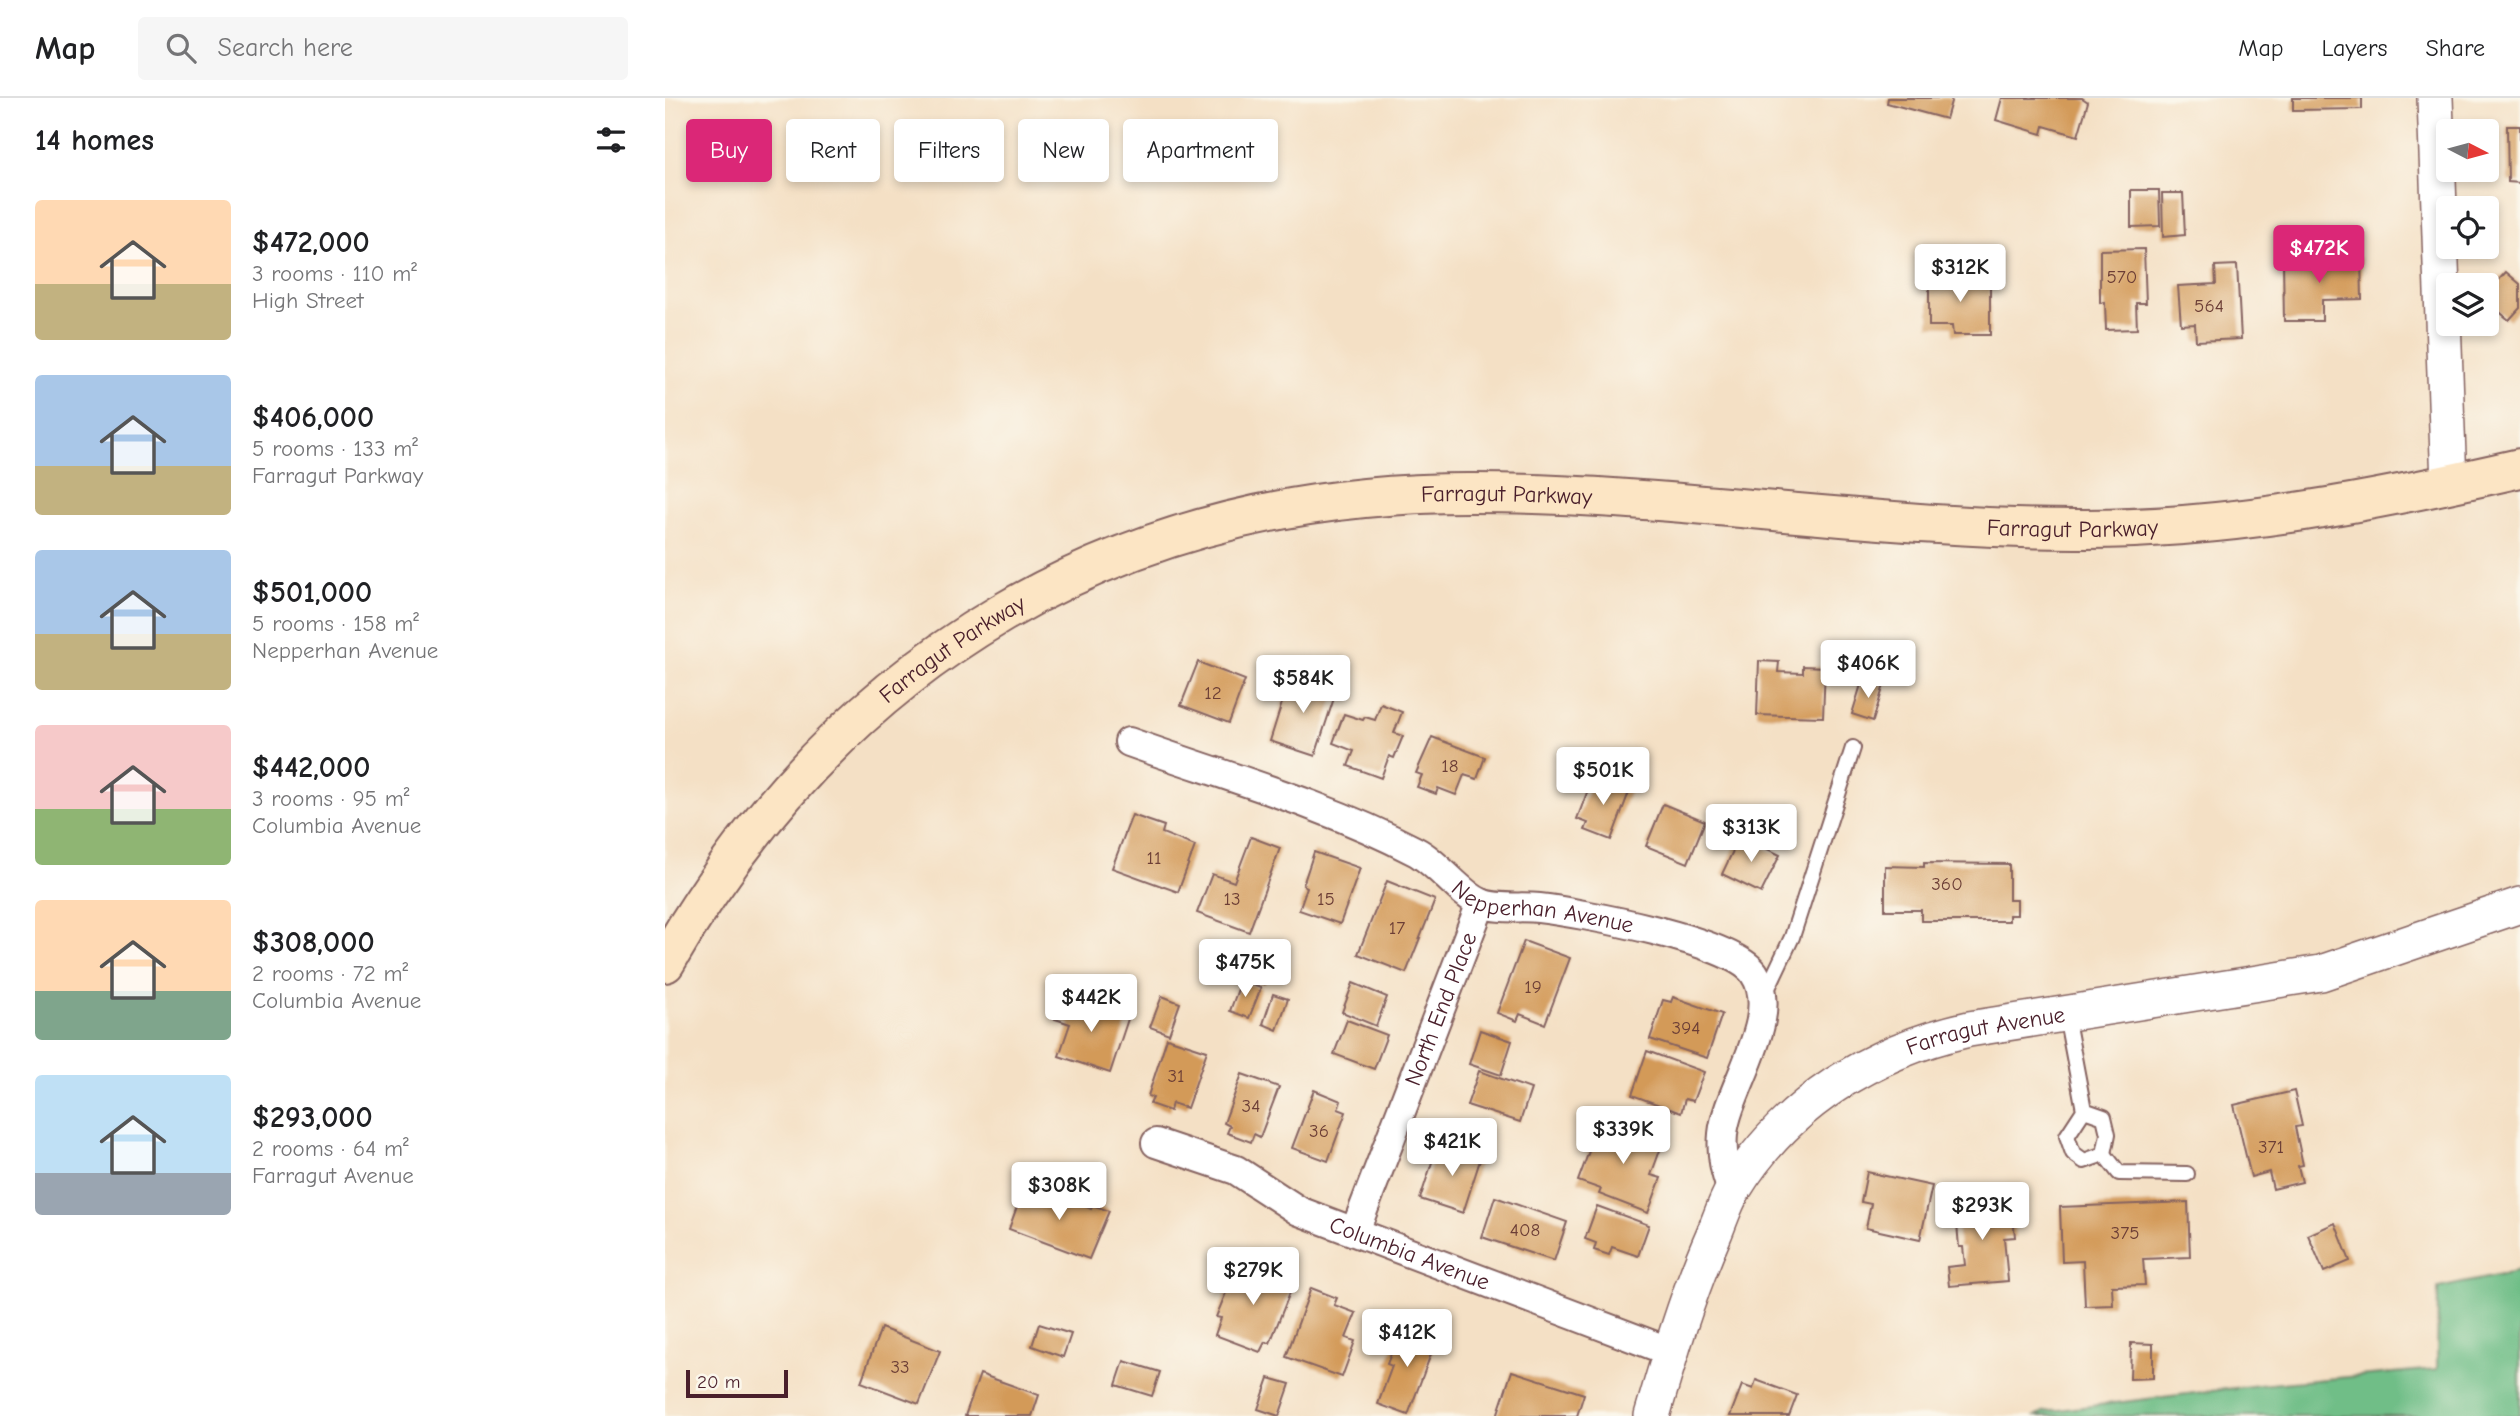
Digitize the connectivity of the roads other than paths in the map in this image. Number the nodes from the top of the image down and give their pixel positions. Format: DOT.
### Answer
graph roads {
  1 [pos="2435,98"];
  2 [pos="2520,468"];
  3 [pos="2449,484"];
  4 [pos="1129,743"];
  5 [pos="1853,748"];
  6 [pos="1482,903"];
  7 [pos="2520,905"];
  8 [pos="665,963"];
  9 [pos="1763,998"];
  10 [pos="2066,1015"];
  11 [pos="2084,1110"];
  12 [pos="1156,1143"];
  13 [pos="2104,1154"];
  14 [pos="2187,1174"];
  15 [pos="1732,1191"];
  16 [pos="1355,1231"];
  17 [pos="1671,1352"];
  18 [pos="1652,1416"];
  1 -- 3 [label="street"];
  2 -- 3 [label="main road, Farragut Parkway"];
  3 -- 8 [label="main road, Farragut Parkway"];
  4 -- 6 [label="street, Nepperhan Avenue"];
  5 -- 9 [label="lane"];
  6 -- 9 [label="street, Nepperhan Avenue"];
  6 -- 16 [label="street, North End Place"];
  7 -- 10 [label="street, Farragut Avenue"];
  9 -- 15 [label="street"];
  10 -- 11 [label="lane"];
  10 -- 15 [label="street, Farragut Avenue"];
  11 -- 13 [label="lane"];
  11 -- 13 [label="lane"];
  12 -- 16 [label="street, Columbia Avenue"];
  13 -- 14 [label="lane"];
  15 -- 17 [label="street, Farragut Avenue"];
  16 -- 17 [label="street, Columbia Avenue"];
  17 -- 18 [label="street, Farragut Avenue"];
}
